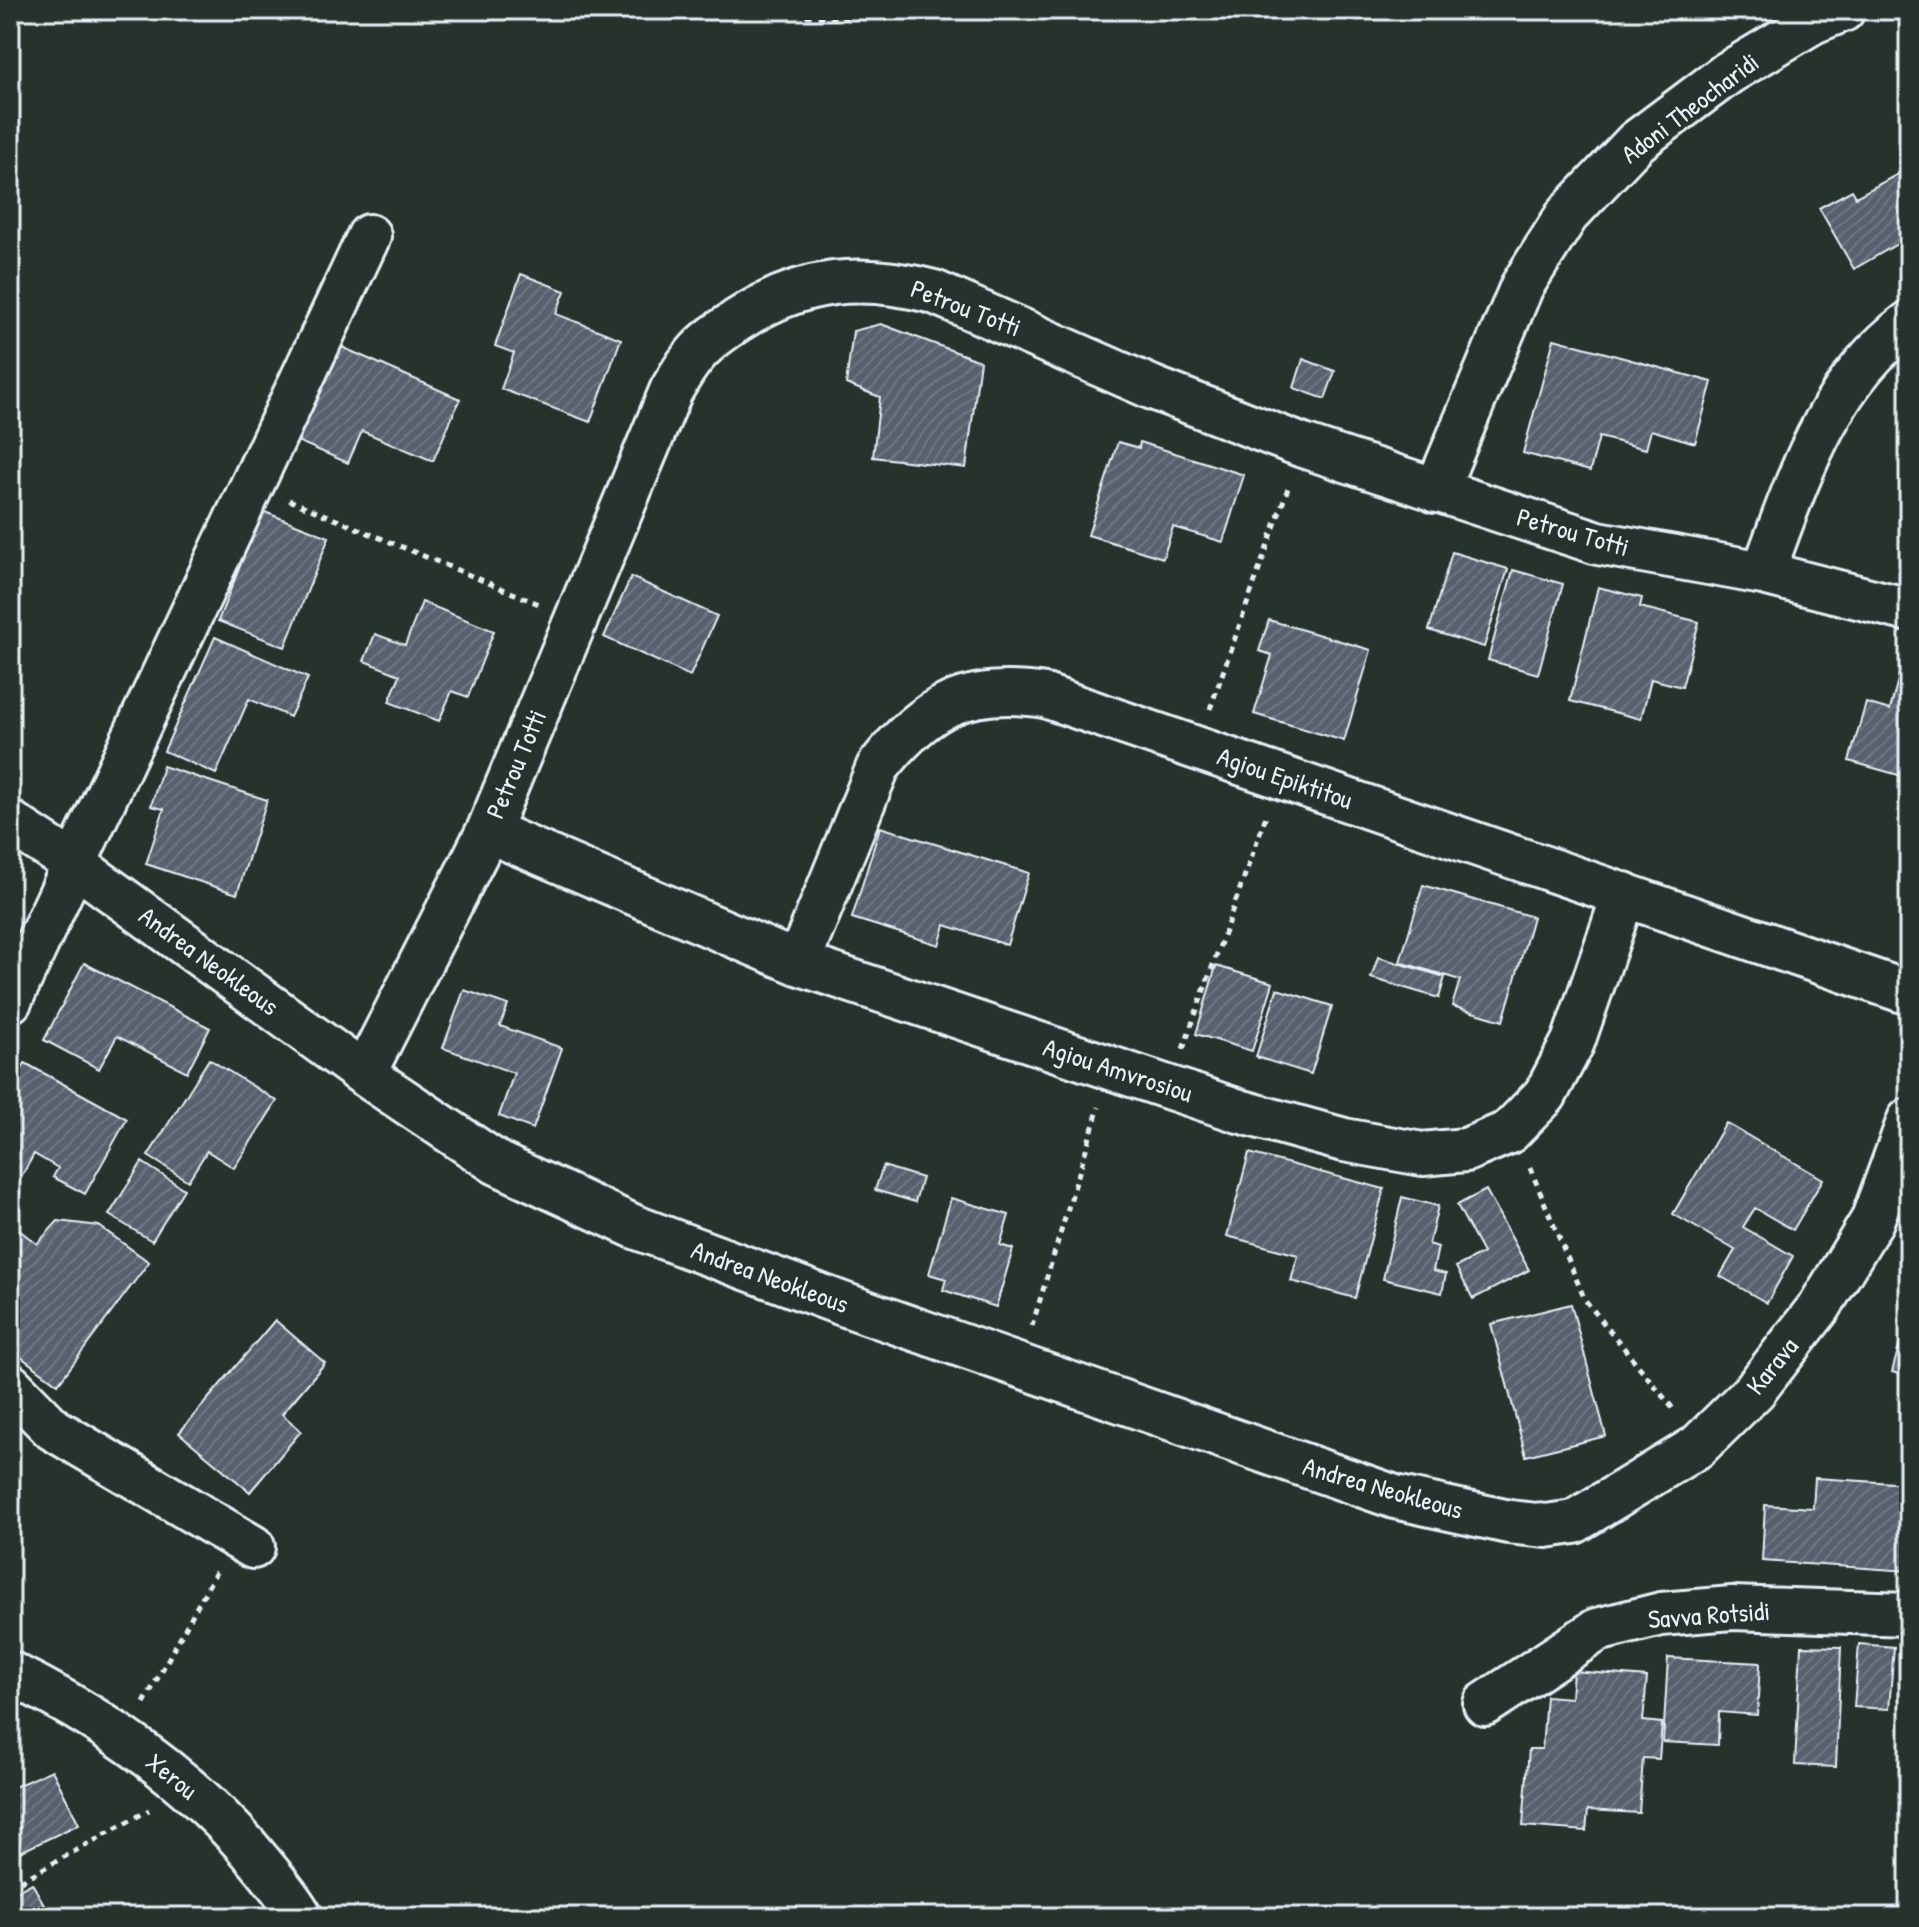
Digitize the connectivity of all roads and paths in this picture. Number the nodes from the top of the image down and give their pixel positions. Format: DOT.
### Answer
graph roads {
  1 [pos="758,10"];
  2 [pos="906,10"];
  3 [pos="1843,10"];
  4 [pos="369,236"];
  5 [pos="1909,323"];
  6 [pos="1303,446"];
  7 [pos="252,484"];
  8 [pos="1436,491"];
  9 [pos="1763,573"];
  10 [pos="1909,610"];
  11 [pos="576,619"];
  12 [pos="1196,748"];
  13 [pos="1280,777"];
  14 [pos="10,822"];
  15 [pos="488,831"];
  16 [pos="73,863"];
  17 [pos="1624,894"];
  18 [pos="798,963"];
  19 [pos="1909,993"];
  20 [pos="10,1001"];
  21 [pos="1111,1068"];
  22 [pos="364,1074"];
  23 [pos="1169,1087"];
  24 [pos="1909,1120"];
  25 [pos="1513,1128"];
  26 [pos="1020,1366"];
  27 [pos="10,1385"];
  28 [pos="1701,1442"];
  29 [pos="1546,1526"];
  30 [pos="244,1541"];
  31 [pos="1909,1614"];
  32 [pos="10,1673"];
  33 [pos="1485,1704"];
  34 [pos="125,1739"];
  35 [pos="189,1788"];
  36 [pos="10,1887"];
  37 [pos="301,1917"];
  1 -- 2 [label="path"];
  3 -- 8 [label="street, Adoni Theocharidi"];
  4 -- 7 [label="street"];
  5 -- 9 [label="street"];
  6 -- 8 [label="street, Petrou Totti"];
  6 -- 11 [label="street, Petrou Totti"];
  6 -- 12 [label="path"];
  7 -- 11 [label="path"];
  7 -- 16 [label="street"];
  8 -- 9 [label="street, Petrou Totti"];
  9 -- 10 [label="street, Petrou Totti"];
  11 -- 15 [label="street, Petrou Totti"];
  12 -- 13 [label="street, Agiou Epiktitou"];
  12 -- 18 [label="street, Agiou Epiktitou"];
  13 -- 17 [label="street, Agiou Epiktitou"];
  13 -- 23 [label="path"];
  14 -- 16 [label="street, Andrea Neokleous"];
  15 -- 18 [label="street, Agiou Amvrosiou"];
  15 -- 22 [label="street, Petrou Totti"];
  16 -- 20 [label="street"];
  16 -- 22 [label="street, Andrea Neokleous"];
  17 -- 19 [label="street, Agiou Epiktitou"];
  17 -- 25 [label="street, Agiou Amvrosiou"];
  18 -- 21 [label="street, Agiou Amvrosiou"];
  21 -- 23 [label="street, Agiou Amvrosiou"];
  21 -- 26 [label="path"];
  22 -- 26 [label="street, Andrea Neokleous"];
  23 -- 25 [label="street, Agiou Amvrosiou"];
  24 -- 28 [label="street, Karava"];
  25 -- 28 [label="path"];
  26 -- 29 [label="street, Andrea Neokleous"];
  27 -- 30 [label="street"];
  28 -- 29 [label="street, Karava"];
  30 -- 34 [label="path"];
  31 -- 33 [label="street, Savva Rotsidi"];
  32 -- 34 [label="street, Xerou"];
  34 -- 35 [label="street, Xerou"];
  35 -- 36 [label="path"];
  35 -- 37 [label="street, Xerou"];
}
